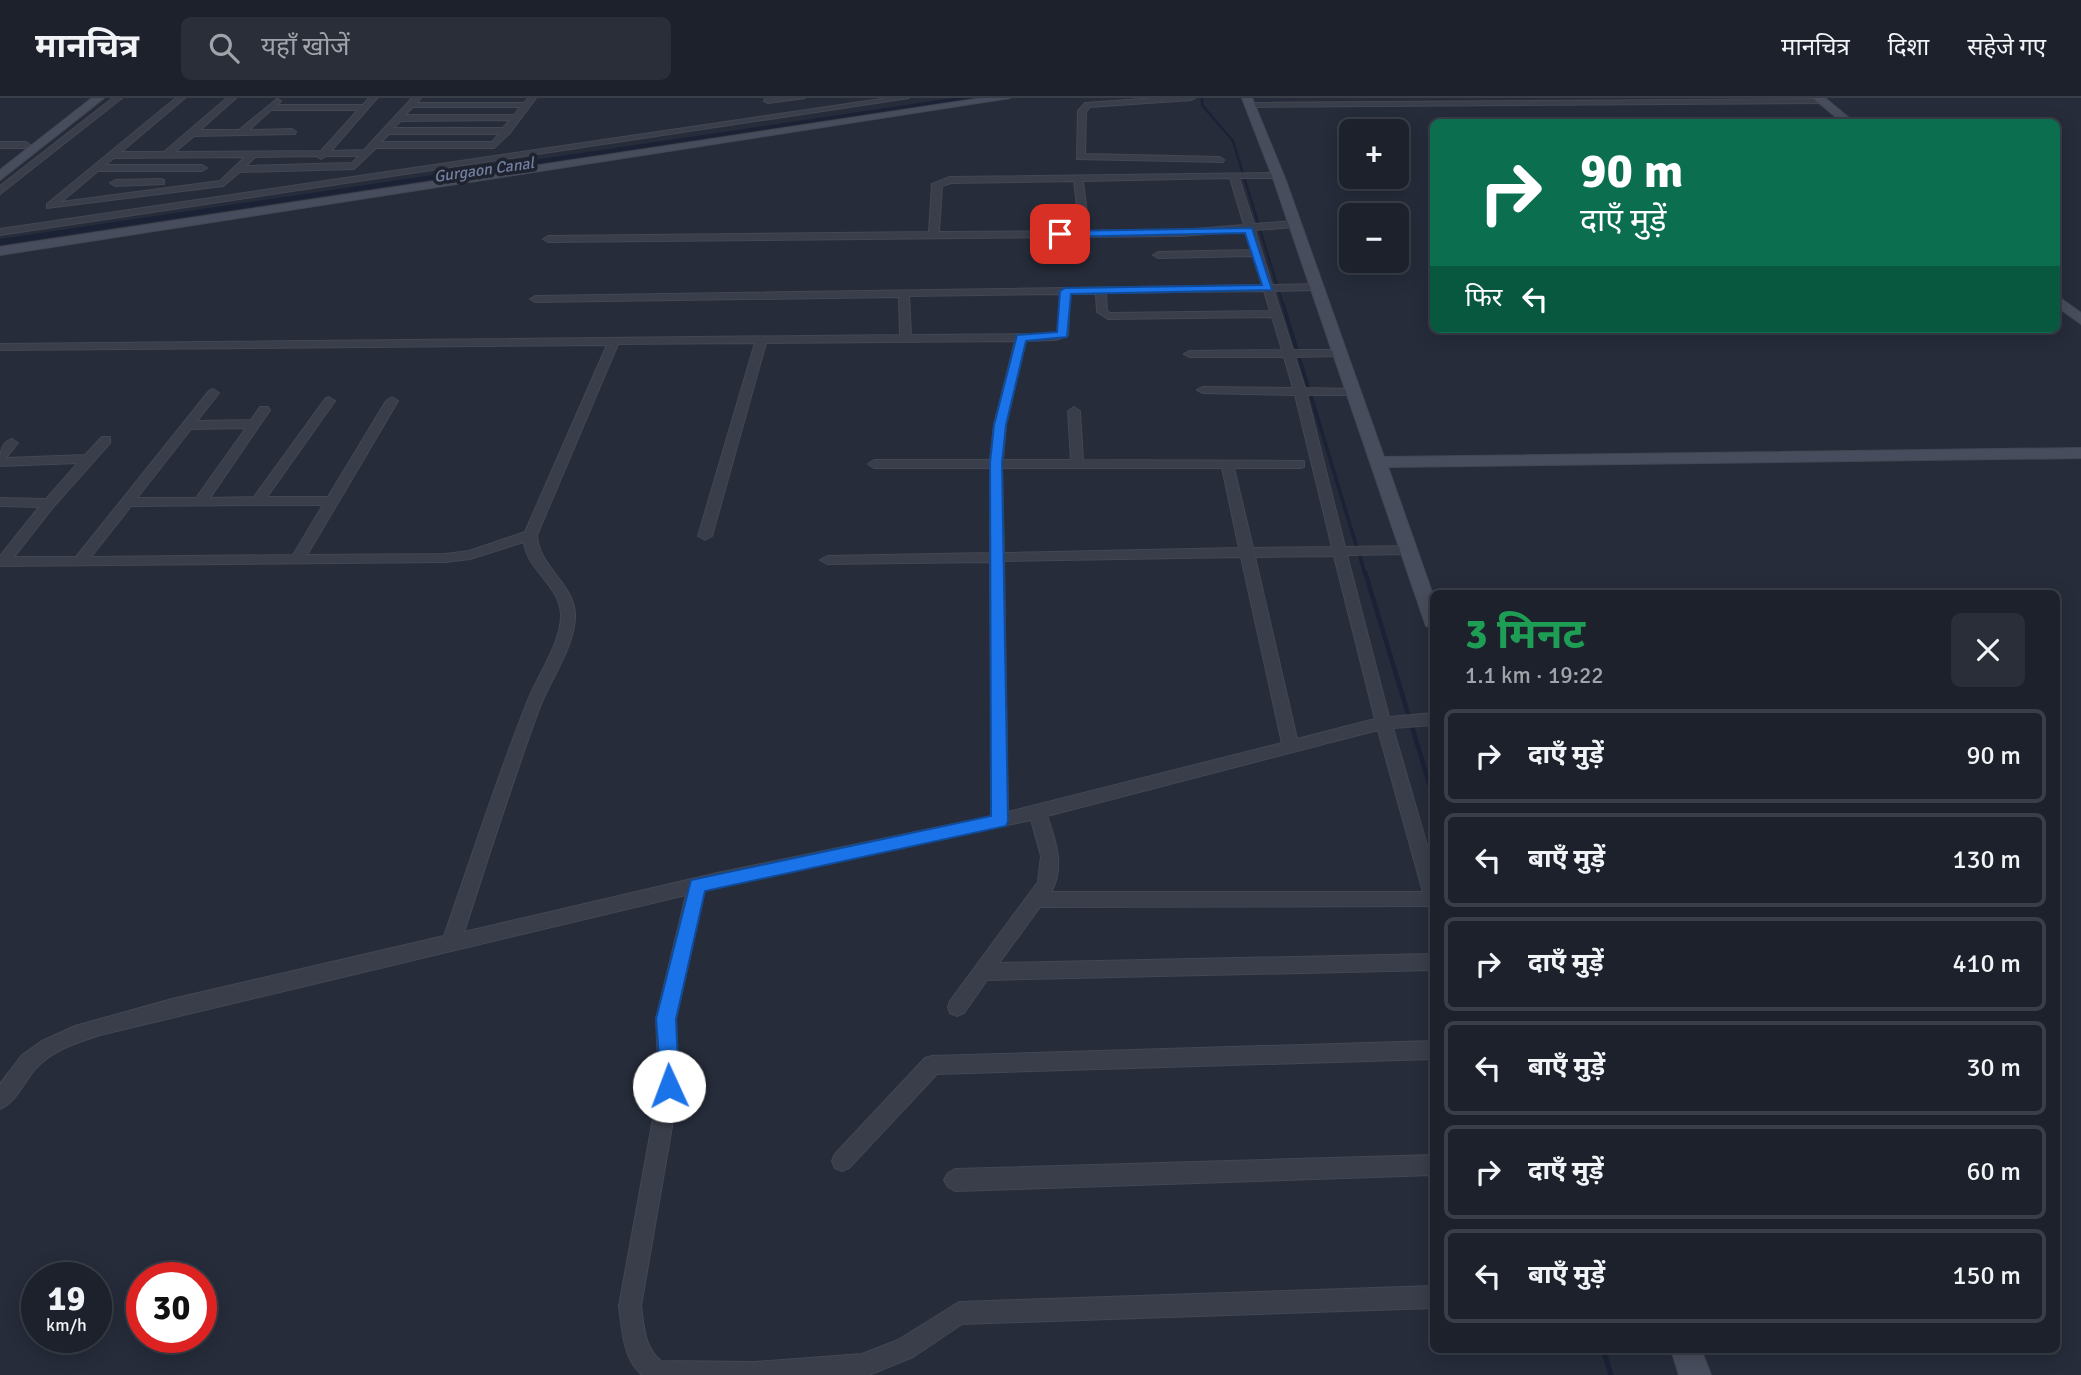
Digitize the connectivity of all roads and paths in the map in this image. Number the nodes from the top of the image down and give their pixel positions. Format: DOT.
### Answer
graph roads {
  1 [pos="87,98"];
  2 [pos="99,98"];
  3 [pos="118,98"];
  4 [pos="181,98"];
  5 [pos="232,98"];
  6 [pos="279,98"];
  7 [pos="373,98"];
  8 [pos="769,98"];
  9 [pos="796,98"];
  10 [pos="905,98"];
  11 [pos="1005,98"];
  12 [pos="1191,98"];
  13 [pos="1820,99"];
  14 [pos="529,101"];
  15 [pos="413,102"];
  16 [pos="1249,102"];
  17 [pos="315,107"];
  18 [pos="365,107"];
  19 [pos="269,108"];
  20 [pos="307,116"];
  21 [pos="517,117"];
  22 [pos="399,118"];
  23 [pos="1843,119"];
  24 [pos="299,124"];
  25 [pos="387,131"];
  26 [pos="507,131"];
  27 [pos="243,132"];
  28 [pos="292,132"];
  29 [pos="191,133"];
  30 [pos="0,145"];
  31 [pos="26,145"];
  32 [pos="376,145"];
  33 [pos="271,153"];
  34 [pos="324,153"];
  35 [pos="368,153"];
  36 [pos="167,154"];
  37 [pos="218,154"];
  38 [pos="253,154"];
  39 [pos="112,155"];
  40 [pos="1220,160"];
  41 [pos="0,165"];
  42 [pos="312,167"];
  43 [pos="95,168"];
  44 [pos="132,168"];
  45 [pos="202,168"];
  46 [pos="237,169"];
  47 [pos="1242,175"];
  48 [pos="1278,175"];
  49 [pos="0,176"];
  50 [pos="1078,178"];
  51 [pos="115,183"];
  52 [pos="183,185"];
  53 [pos="0,191"];
  54 [pos="95,200"];
  55 [pos="1295,224"];
  56 [pos="1256,229"];
  57 [pos="0,232"];
  58 [pos="1085,234"];
  59 [pos="934,236"];
  60 [pos="548,239"];
  61 [pos="0,251"];
  62 [pos="1257,253"];
  63 [pos="1158,255"];
  64 [pos="1315,287"];
  65 [pos="1275,288"];
  66 [pos="1065,291"];
  67 [pos="1101,291"];
  68 [pos="904,293"];
  69 [pos="535,299"];
  70 [pos="2060,302"];
  71 [pos="1276,314"];
  72 [pos="2081,320"];
  73 [pos="906,338"];
  74 [pos="1021,338"];
  75 [pos="614,341"];
  76 [pos="761,341"];
  77 [pos="0,347"];
  78 [pos="1294,353"];
  79 [pos="1339,353"];
  80 [pos="1190,354"];
  81 [pos="1203,390"];
  82 [pos="1306,392"];
  83 [pos="1353,392"];
  84 [pos="213,393"];
  85 [pos="329,401"];
  86 [pos="392,401"];
  87 [pos="264,410"];
  88 [pos="1074,411"];
  89 [pos="255,424"];
  90 [pos="187,425"];
  91 [pos="106,440"];
  92 [pos="12,443"];
  93 [pos="2081,453"];
  94 [pos="87,459"];
  95 [pos="0,460"];
  96 [pos="1377,462"];
  97 [pos="996,463"];
  98 [pos="1077,463"];
  99 [pos="874,464"];
  100 [pos="1227,464"];
  101 [pos="1300,464"];
  102 [pos="330,501"];
  103 [pos="0,502"];
  104 [pos="127,502"];
  105 [pos="200,502"];
  106 [pos="257,502"];
  107 [pos="49,503"];
  108 [pos="530,536"];
  109 [pos="705,536"];
  110 [pos="1339,550"];
  111 [pos="1408,550"];
  112 [pos="1245,553"];
  113 [pos="299,557"];
  114 [pos="996,558"];
  115 [pos="81,560"];
  116 [pos="827,560"];
  117 [pos="2,562"];
  118 [pos="1430,612"];
  119 [pos="1430,719"];
  120 [pos="1399,721"];
  121 [pos="1291,746"];
  122 [pos="1036,810"];
  123 [pos="1000,821"];
  124 [pos="1430,881"];
  125 [pos="697,885"];
  126 [pos="1430,897"];
  127 [pos="1035,900"];
  128 [pos="450,944"];
  129 [pos="1430,962"];
  130 [pos="982,972"];
  131 [pos="957,1007"];
  132 [pos="1430,1050"];
  133 [pos="0,1099"];
  134 [pos="842,1161"];
  135 [pos="1430,1165"];
  136 [pos="955,1180"];
  137 [pos="1430,1297"];
  138 [pos="1687,1353"];
  139 [pos="1695,1375"];
  1 -- 31 [label="street"];
  2 -- 49 [label="street"];
  3 -- 53 [label="street"];
  4 -- 39 [label="street"];
  5 -- 29 [label="street"];
  6 -- 19 [label="street"];
  7 -- 18 [label="street"];
  8 -- 9 [label="street"];
  10 -- 57 [label="street"];
  11 -- 61 [label="street"];
  12 -- 40 [label="street"];
  13 -- 16 [label="street"];
  13 -- 23 [label="street"];
  14 -- 15 [label="street"];
  14 -- 21 [label="street"];
  15 -- 22 [label="street"];
  16 -- 48 [label="street"];
  17 -- 18 [label="street"];
  17 -- 19 [label="street"];
  17 -- 20 [label="street"];
  18 -- 34 [label="street"];
  19 -- 27 [label="street"];
  21 -- 22 [label="street"];
  21 -- 26 [label="street"];
  22 -- 25 [label="street"];
  24 -- 28 [label="street"];
  25 -- 26 [label="street"];
  25 -- 32 [label="street"];
  26 -- 32 [label="street"];
  27 -- 28 [label="street"];
  27 -- 29 [label="street"];
  28 -- 33 [label="street"];
  29 -- 36 [label="street"];
  30 -- 31 [label="street"];
  31 -- 41 [label="street"];
  32 -- 35 [label="street"];
  33 -- 34 [label="street"];
  33 -- 38 [label="street"];
  34 -- 35 [label="street"];
  34 -- 42 [label="street"];
  35 -- 42 [label="street"];
  36 -- 37 [label="street"];
  36 -- 39 [label="street"];
  37 -- 38 [label="street"];
  37 -- 45 [label="street"];
  38 -- 46 [label="street"];
  39 -- 43 [label="street"];
  42 -- 46 [label="street"];
  43 -- 44 [label="street"];
  43 -- 54 [label="street"];
  44 -- 45 [label="street"];
  44 -- 51 [label="street"];
  45 -- 52 [label="street"];
  46 -- 52 [label="street"];
  47 -- 48 [label="street"];
  47 -- 50 [label="street"];
  47 -- 56 [label="street"];
  48 -- 55 [label="street"];
  50 -- 58 [label="street"];
  50 -- 59 [label="street"];
  51 -- 52 [label="street"];
  51 -- 54 [label="street"];
  52 -- 54 [label="street"];
  55 -- 56 [label="street"];
  55 -- 64 [label="street"];
  56 -- 58 [label="street"];
  56 -- 62 [label="street"];
  58 -- 59 [label="street"];
  59 -- 60 [label="street"];
  62 -- 63 [label="street"];
  62 -- 65 [label="street"];
  64 -- 65 [label="street"];
  64 -- 79 [label="street"];
  65 -- 67 [label="street"];
  65 -- 71 [label="street"];
  66 -- 67 [label="street"];
  66 -- 68 [label="street"];
  66 -- 74 [label="street"];
  67 -- 71 [label="street"];
  68 -- 69 [label="street"];
  68 -- 73 [label="street"];
  70 -- 72 [label="street"];
  71 -- 78 [label="street"];
  73 -- 74 [label="street"];
  73 -- 76 [label="street"];
  74 -- 97 [label="street"];
  75 -- 76 [label="street"];
  75 -- 77 [label="street"];
  75 -- 108 [label="street"];
  76 -- 109 [label="street"];
  78 -- 79 [label="street"];
  78 -- 80 [label="street"];
  78 -- 82 [label="street"];
  79 -- 83 [label="street"];
  81 -- 82 [label="street"];
  82 -- 83 [label="street"];
  82 -- 110 [label="street"];
  83 -- 96 [label="street"];
  84 -- 90 [label="street"];
  85 -- 106 [label="street"];
  86 -- 102 [label="street"];
  87 -- 89 [label="street"];
  88 -- 98 [label="street"];
  89 -- 90 [label="street"];
  89 -- 105 [label="street"];
  90 -- 104 [label="street"];
  91 -- 94 [label="street"];
  92 -- 95 [label="street"];
  93 -- 96 [label="street"];
  94 -- 95 [label="street"];
  94 -- 107 [label="street"];
  96 -- 111 [label="street"];
  97 -- 98 [label="street"];
  97 -- 99 [label="street"];
  97 -- 114 [label="street"];
  98 -- 100 [label="street"];
  100 -- 101 [label="street"];
  100 -- 112 [label="street"];
  102 -- 106 [label="street"];
  102 -- 113 [label="street"];
  103 -- 107 [label="street"];
  104 -- 105 [label="street"];
  104 -- 115 [label="street"];
  105 -- 106 [label="street"];
  107 -- 117 [label="street"];
  108 -- 113 [label="street"];
  108 -- 128 [label="street"];
  110 -- 111 [label="street"];
  110 -- 112 [label="street"];
  110 -- 120 [label="street"];
  111 -- 118 [label="street"];
  112 -- 114 [label="street"];
  112 -- 121 [label="street"];
  113 -- 115 [label="street"];
  114 -- 116 [label="street"];
  114 -- 123 [label="street"];
  115 -- 117 [label="street"];
  119 -- 120 [label="street"];
  120 -- 121 [label="street"];
  120 -- 124 [label="street"];
  121 -- 122 [label="street"];
  122 -- 123 [label="street"];
  122 -- 127 [label="street"];
  123 -- 125 [label="street"];
  125 -- 128 [label="street"];
  125 -- 137 [label="street"];
  126 -- 127 [label="street"];
  127 -- 130 [label="street"];
  128 -- 133 [label="street"];
  129 -- 130 [label="street"];
  130 -- 131 [label="street"];
  132 -- 134 [label="street"];
  135 -- 136 [label="street"];
  138 -- 139 [label="street"];
}
